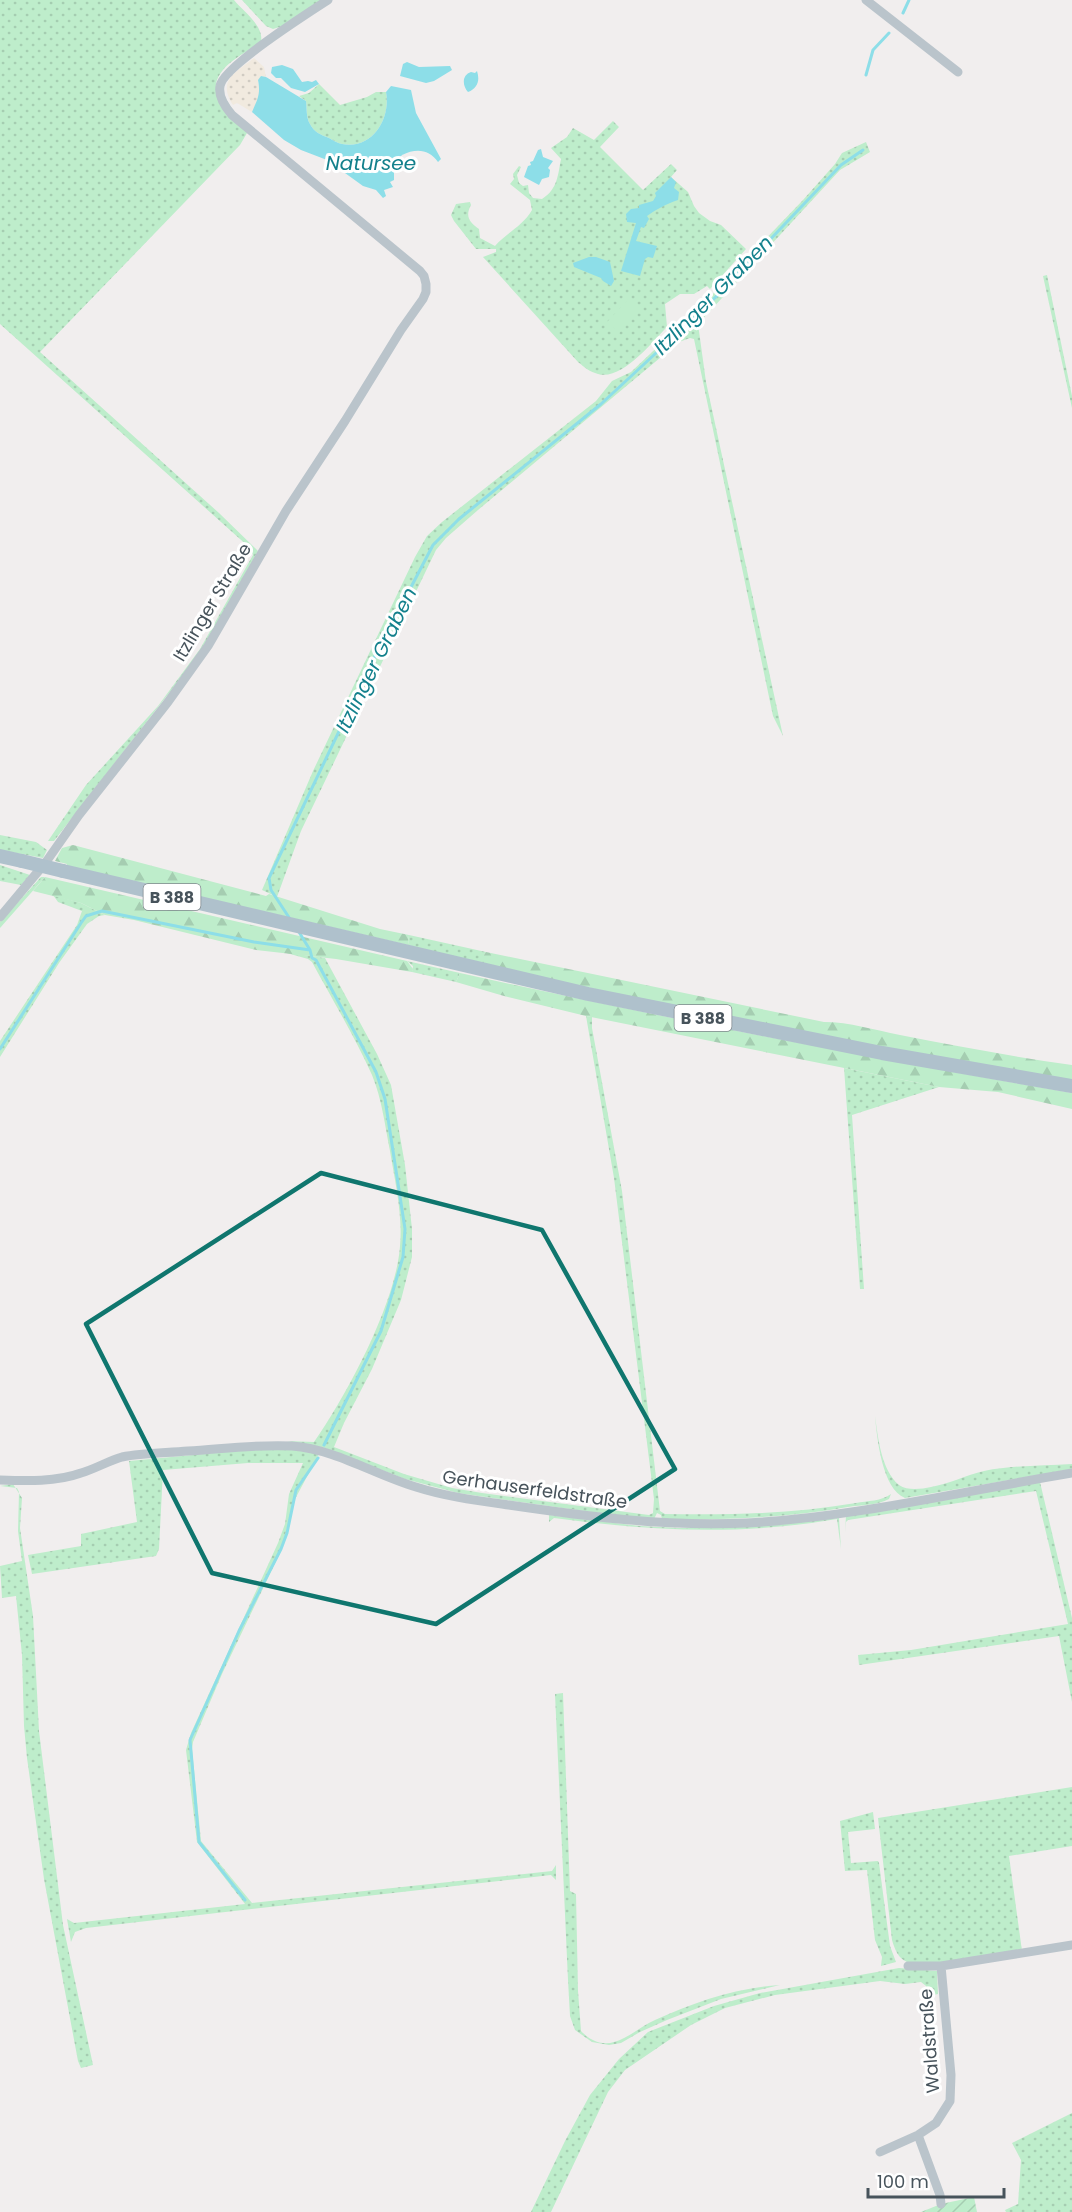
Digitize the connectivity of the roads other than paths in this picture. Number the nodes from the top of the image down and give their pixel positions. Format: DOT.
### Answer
graph roads {
  1 [pos="328,0"];
  2 [pos="866,0"];
  3 [pos="958,72"];
  4 [pos="0,856"];
  5 [pos="0,917"];
  6 [pos="1072,1086"];
  7 [pos="1072,1473"];
  8 [pos="0,1479"];
  9 [pos="1072,1945"];
  10 [pos="908,1966"];
  11 [pos="941,1966"];
  12 [pos="918,2135"];
  13 [pos="880,2152"];
  14 [pos="941,2204"];
  1 -- 5 [label="street, Itzlinger Straße"];
  2 -- 3 [label="street"];
  4 -- 6 [label="main road, B 388, bridge"];
  7 -- 8 [label="street, Gerhauserfeldstraße"];
  9 -- 11 [label="street, Waldstraße"];
  10 -- 11 [label="street, Waldstraße"];
  11 -- 12 [label="street, Waldstraße"];
  12 -- 13 [label="street, Waldstraße"];
  12 -- 14 [label="street"];
}
